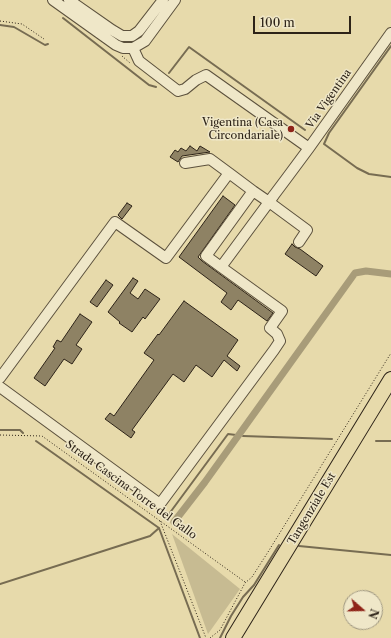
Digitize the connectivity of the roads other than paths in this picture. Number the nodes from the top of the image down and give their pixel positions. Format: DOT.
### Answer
graph roads {
  1 [pos="53,0"];
  2 [pos="163,0"];
  3 [pos="175,0"];
  4 [pos="73,1"];
  5 [pos="391,33"];
  6 [pos="133,48"];
  7 [pos="309,148"];
  8 [pos="185,163"];
  9 [pos="229,173"];
  10 [pos="253,191"];
  11 [pos="269,202"];
  12 [pos="299,242"];
  13 [pos="221,267"];
  14 [pos="0,378"];
  15 [pos="391,379"];
  16 [pos="0,387"];
  17 [pos="232,638"];
  1 -- 6 [label="street"];
  2 -- 4 [label="street"];
  3 -- 6 [label="street"];
  5 -- 7 [label="street, Via Vigentina"];
  6 -- 7 [label="street"];
  7 -- 11 [label="street, Via Vigentina"];
  8 -- 9 [label="street"];
  9 -- 10 [label="street"];
  9 -- 14 [label="street"];
  10 -- 11 [label="street"];
  10 -- 13 [label="street"];
  11 -- 12 [label="street"];
  11 -- 13 [label="street, Via Vigentina"];
  13 -- 16 [label="street"];
  15 -- 17 [label="highway, Tangenziale Est"];
}
